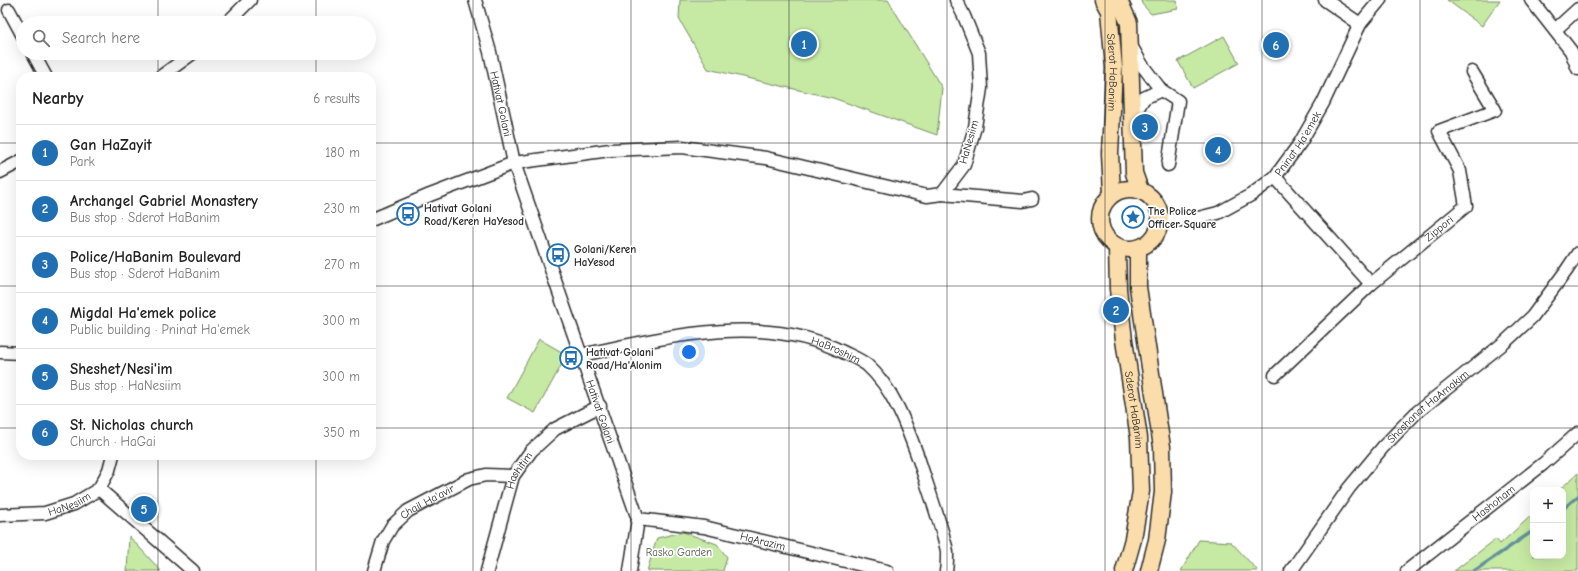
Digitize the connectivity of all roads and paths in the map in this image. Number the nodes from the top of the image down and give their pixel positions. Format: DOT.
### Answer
graph roads {
  1 [pos="250,0"];
  2 [pos="475,0"];
  3 [pos="956,0"];
  4 [pos="1103,0"];
  5 [pos="1119,0"];
  6 [pos="1325,0"];
  7 [pos="1380,0"];
  8 [pos="1531,0"];
  9 [pos="1578,9"];
  10 [pos="9,10"];
  11 [pos="233,16"];
  12 [pos="16,23"];
  13 [pos="1360,24"];
  14 [pos="1555,30"];
  15 [pos="1130,44"];
  16 [pos="37,60"];
  17 [pos="184,60"];
  18 [pos="1578,68"];
  19 [pos="43,72"];
  20 [pos="168,72"];
  21 [pos="1472,72"];
  22 [pos="1161,90"];
  23 [pos="1132,118"];
  24 [pos="514,163"];
  25 [pos="16,164"];
  26 [pos="1168,164"];
  27 [pos="0,172"];
  28 [pos="1274,177"];
  29 [pos="1140,190"];
  30 [pos="942,194"];
  31 [pos="1112,194"];
  32 [pos="1032,199"];
  33 [pos="376,218"];
  34 [pos="1160,220"];
  35 [pos="1118,246"];
  36 [pos="1138,248"];
  37 [pos="1578,253"];
  38 [pos="1371,284"];
  39 [pos="0,352"];
  40 [pos="16,353"];
  41 [pos="582,355"];
  42 [pos="1275,375"];
  43 [pos="600,406"];
  44 [pos="1578,433"];
  45 [pos="112,460"];
  46 [pos="513,476"];
  47 [pos="99,489"];
  48 [pos="0,515"];
  49 [pos="638,519"];
  50 [pos="193,571"];
  51 [pos="374,571"];
  52 [pos="487,571"];
  53 [pos="630,571"];
  54 [pos="887,571"];
  55 [pos="946,571"];
  56 [pos="1124,571"];
  57 [pos="1149,571"];
  58 [pos="1291,571"];
  59 [pos="1407,571"];
  1 -- 11 [label="street"];
  2 -- 24 [label="street, Hativat Golani"];
  3 -- 30 [label="street, HaNesiim"];
  4 -- 31 [label="main road, Sderot HaBanim"];
  5 -- 15 [label="main road, Sderot HaBanim"];
  6 -- 13 [label="street"];
  7 -- 13 [label="street, Pninat Ha'emek"];
  8 -- 14 [label="street"];
  9 -- 14 [label="street"];
  10 -- 12 [label="street"];
  13 -- 28 [label="street, Pninat Ha'emek"];
  14 -- 18 [label="street"];
  15 -- 22 [label="street"];
  15 -- 23 [label="main road, Sderot HaBanim"];
  16 -- 19 [label="street"];
  17 -- 20 [label="street"];
  21 -- 38 [label="street, Zippori"];
  22 -- 23 [label="street"];
  22 -- 26 [label="street"];
  23 -- 29 [label="main road, Sderot HaBanim"];
  24 -- 30 [label="street"];
  24 -- 33 [label="street"];
  24 -- 41 [label="street, Hativat Golani"];
  25 -- 27 [label="street"];
  28 -- 34 [label="street, Pninat Ha'emek"];
  28 -- 38 [label="street"];
  29 -- 31 [label="main road"];
  29 -- 34 [label="main road"];
  30 -- 32 [label="street"];
  31 -- 35 [label="main road"];
  34 -- 36 [label="main road"];
  35 -- 36 [label="main road"];
  35 -- 56 [label="main road, Sderot HaBanim"];
  36 -- 57 [label="main road, Sderot HaBanim"];
  37 -- 58 [label="street, Shoshanat HaAmakim"];
  38 -- 42 [label="street, Zippori"];
  39 -- 40 [label="street"];
  41 -- 43 [label="street, Hativat Golani"];
  41 -- 55 [label="street, HaBroshim"];
  43 -- 46 [label="street, Hashitim"];
  43 -- 49 [label="street, Hativat Golani"];
  44 -- 59 [label="street, Hashoham"];
  45 -- 47 [label="street, HaNesiim"];
  46 -- 51 [label="street, Chail Ha'avir"];
  46 -- 52 [label="street, Hashitim"];
  47 -- 48 [label="street, HaNesiim"];
  47 -- 50 [label="street"];
  49 -- 53 [label="street, Hativat Golani"];
  49 -- 54 [label="street, HaArazim"];
}
